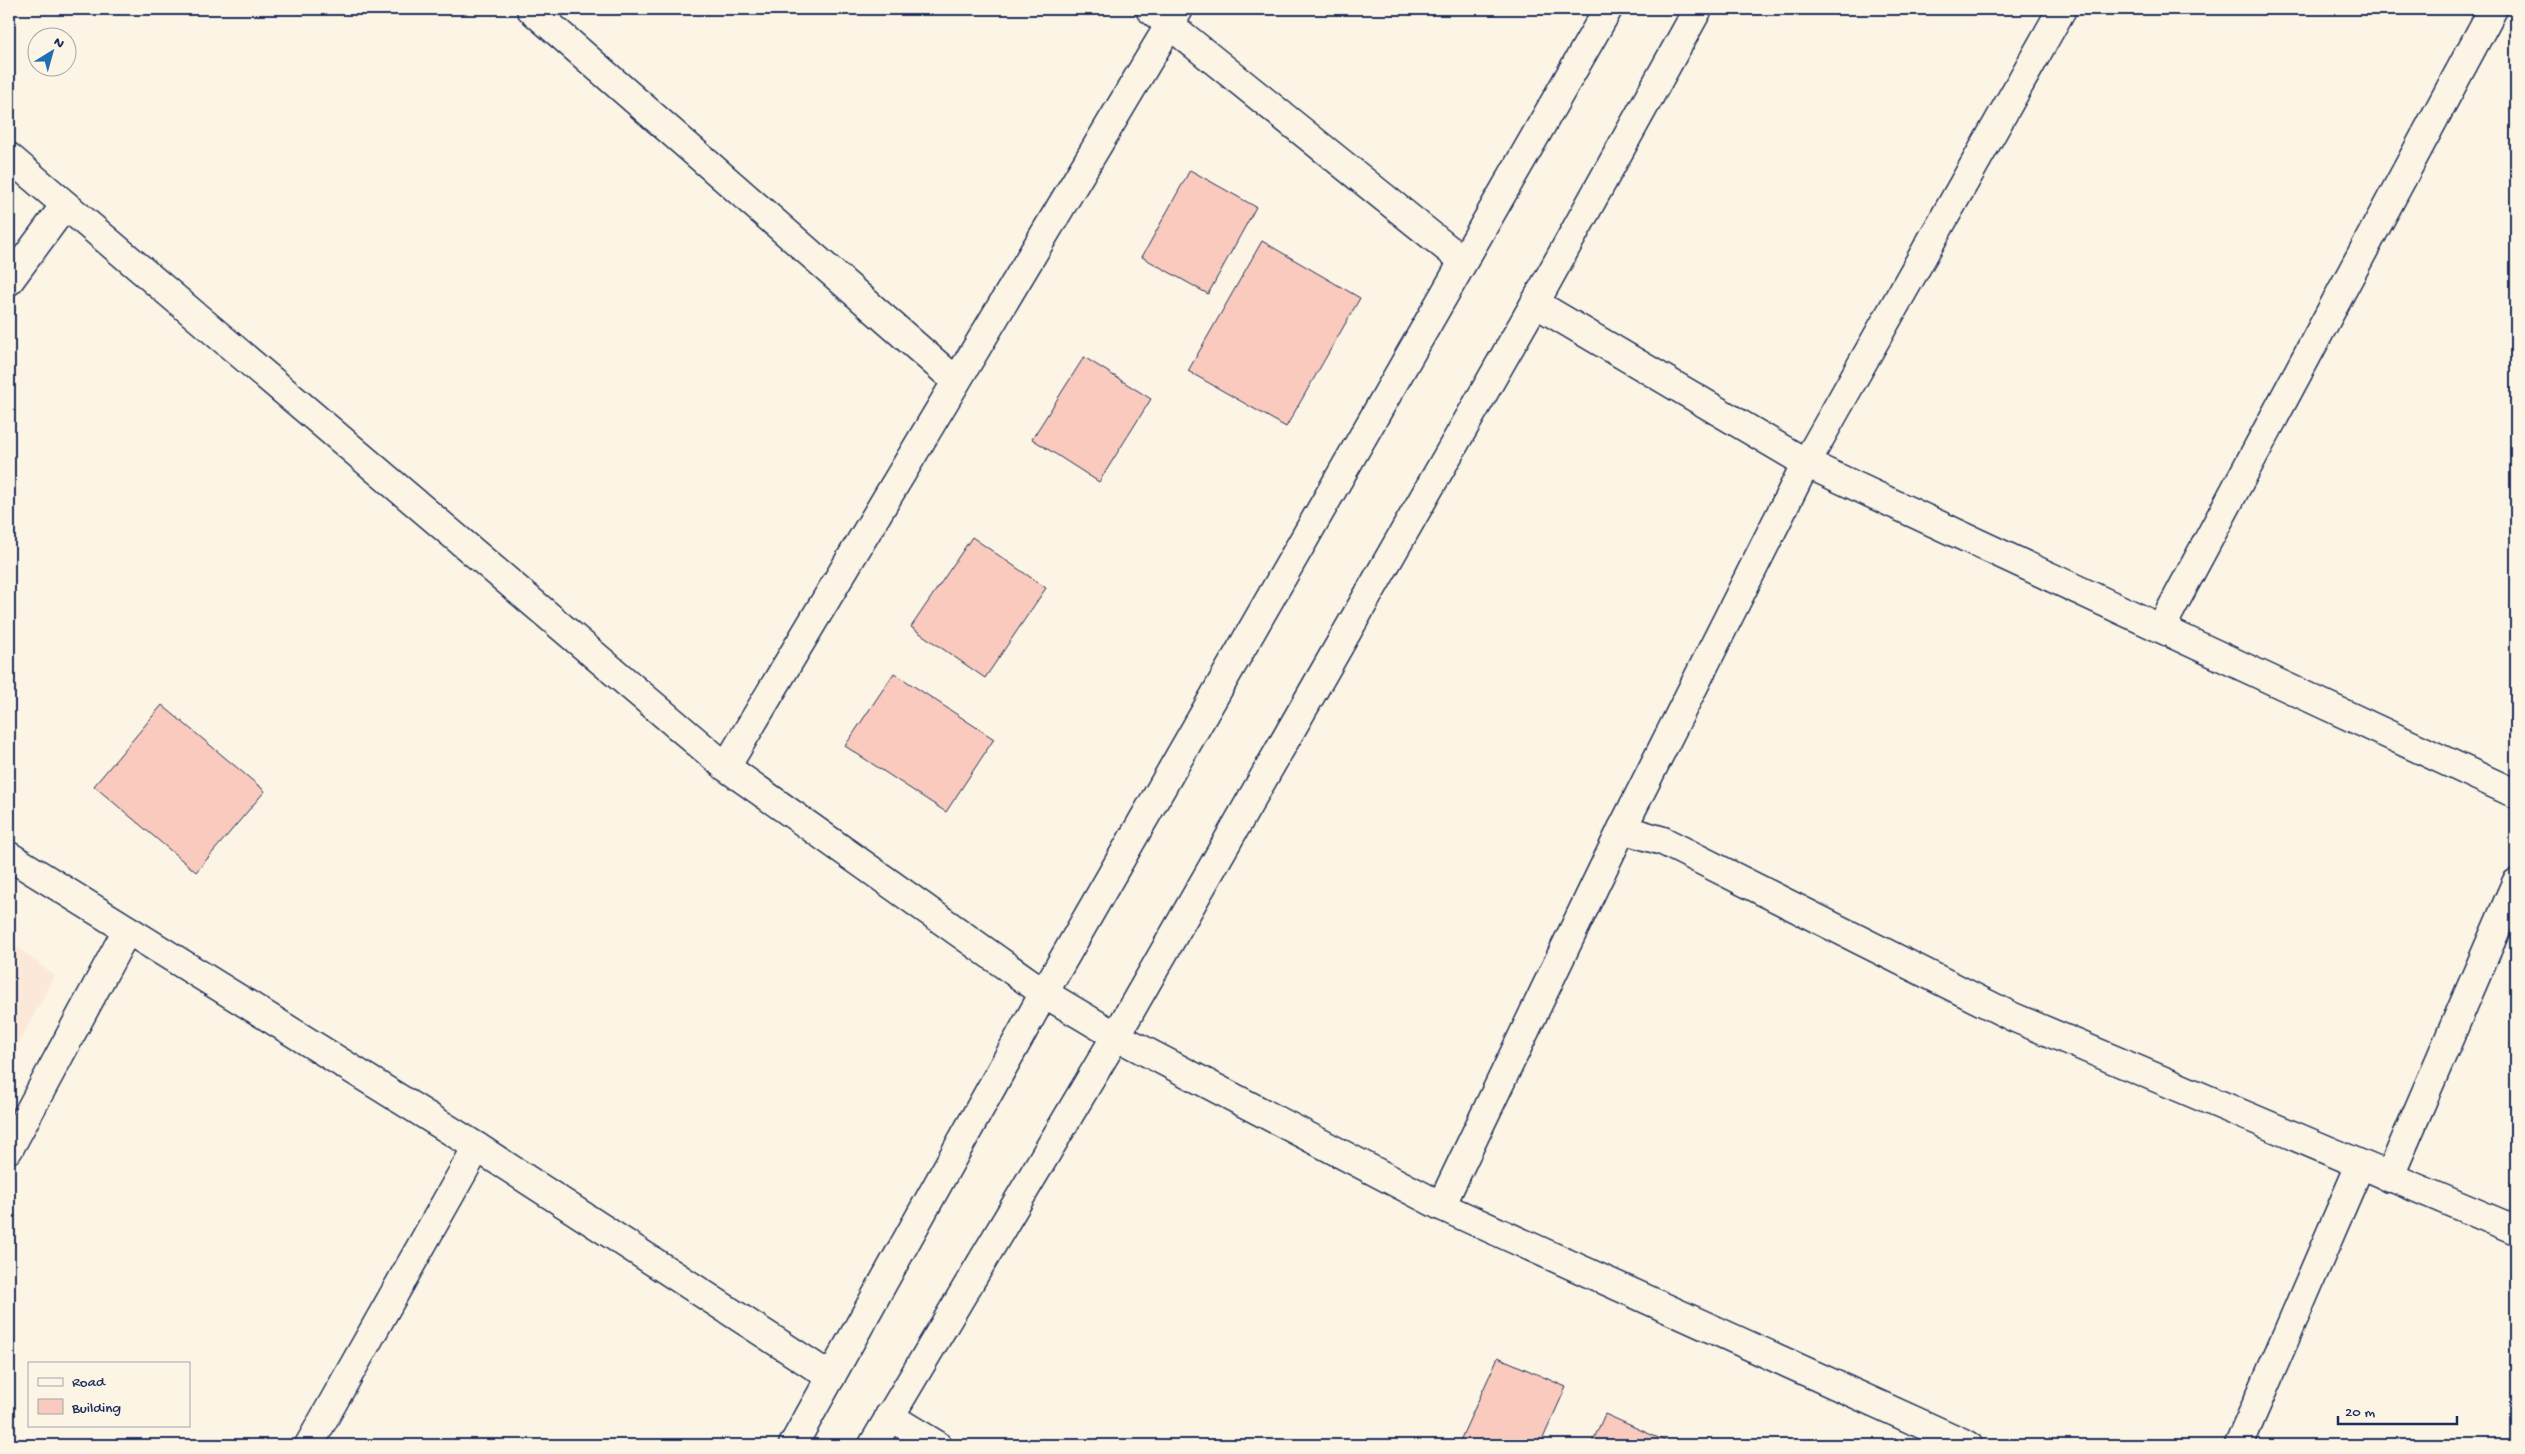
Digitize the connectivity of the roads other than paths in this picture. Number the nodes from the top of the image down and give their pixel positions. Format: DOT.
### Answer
graph roads {
  1 [pos="531,9"];
  2 [pos="1608,9"];
  3 [pos="1698,9"];
  4 [pos="2062,9"];
  5 [pos="2493,9"];
  6 [pos="1166,14"];
  7 [pos="9,157"];
  8 [pos="65,205"];
  9 [pos="1463,262"];
  10 [pos="9,281"];
  11 [pos="1535,303"];
  12 [pos="956,381"];
  13 [pos="1806,462"];
  14 [pos="2161,628"];
  15 [pos="726,767"];
  16 [pos="2516,794"];
  17 [pos="1622,829"];
  18 [pos="9,856"];
  19 [pos="2516,883"];
  20 [pos="127,930"];
  21 [pos="1044,993"];
  22 [pos="1116,1036"];
  23 [pos="477,1147"];
  24 [pos="9,1149"];
  25 [pos="2360,1165"];
  26 [pos="2389,1178"];
  27 [pos="1442,1206"];
  28 [pos="2516,1230"];
  29 [pos="831,1377"];
  30 [pos="889,1416"];
  31 [pos="309,1445"];
  32 [pos="793,1445"];
  33 [pos="873,1445"];
  34 [pos="937,1445"];
  35 [pos="1968,1445"];
  36 [pos="2239,1445"];
  1 -- 12 [label="street"];
  2 -- 9 [label="street"];
  3 -- 11 [label="street"];
  4 -- 13 [label="street"];
  5 -- 14 [label="street"];
  6 -- 9 [label="street"];
  6 -- 12 [label="street"];
  7 -- 8 [label="street"];
  8 -- 10 [label="street"];
  8 -- 15 [label="street"];
  9 -- 21 [label="street"];
  11 -- 13 [label="street"];
  11 -- 22 [label="street"];
  12 -- 15 [label="street"];
  13 -- 14 [label="street"];
  13 -- 17 [label="street"];
  14 -- 16 [label="street"];
  15 -- 21 [label="street"];
  17 -- 25 [label="street"];
  17 -- 27 [label="street"];
  18 -- 20 [label="street"];
  19 -- 26 [label="street"];
  20 -- 23 [label="street"];
  20 -- 24 [label="street"];
  21 -- 22 [label="street"];
  21 -- 29 [label="street"];
  22 -- 27 [label="street"];
  22 -- 30 [label="street"];
  23 -- 29 [label="street"];
  23 -- 31 [label="street"];
  25 -- 26 [label="street"];
  25 -- 36 [label="street"];
  26 -- 28 [label="street"];
  27 -- 35 [label="street"];
  29 -- 32 [label="street"];
  30 -- 33 [label="street"];
  30 -- 34 [label="street"];
}
